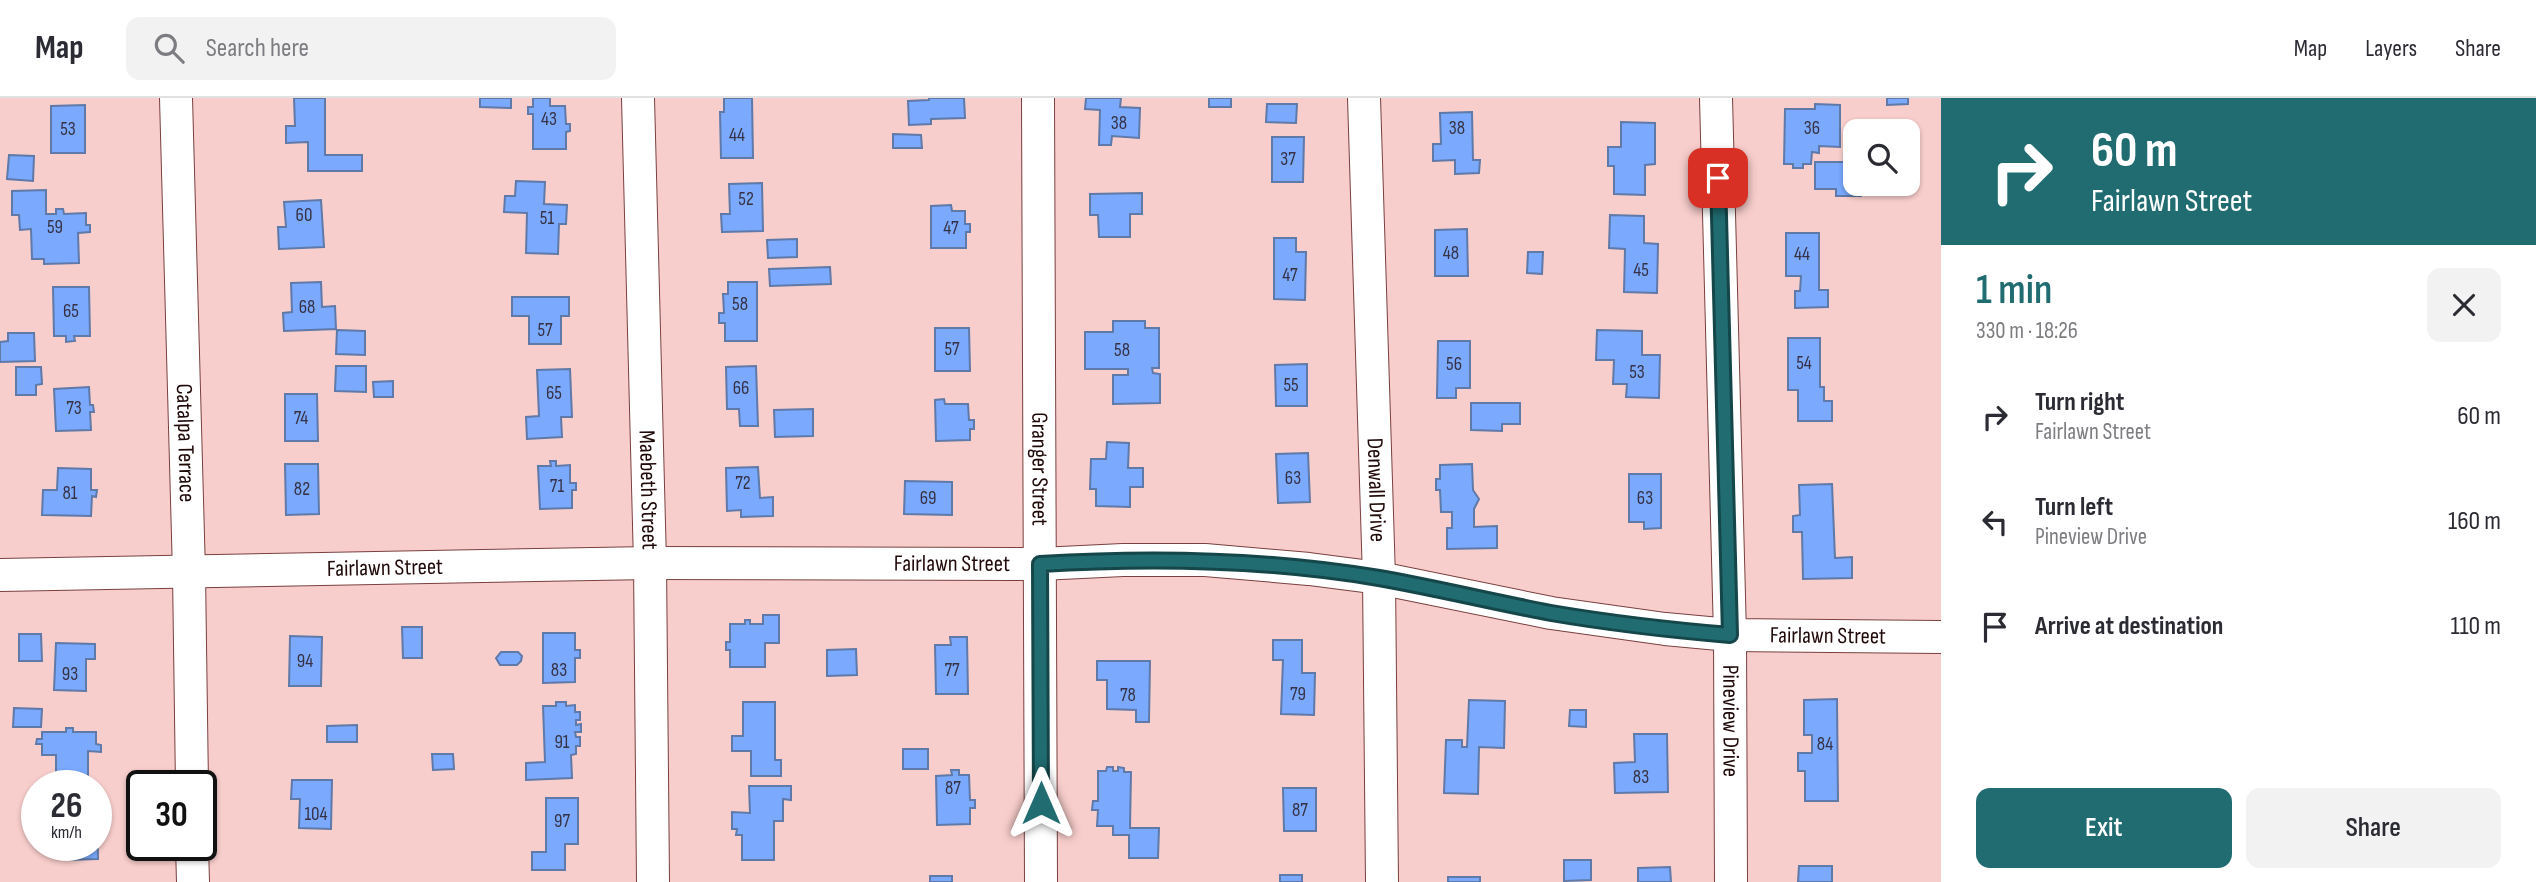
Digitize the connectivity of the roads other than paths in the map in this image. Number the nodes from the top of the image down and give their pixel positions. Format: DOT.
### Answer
graph roads {
  1 [pos="176,98"];
  2 [pos="638,98"];
  3 [pos="1038,98"];
  4 [pos="1364,98"];
  5 [pos="1716,98"];
  6 [pos="650,563"];
  7 [pos="1040,564"];
  8 [pos="189,573"];
  9 [pos="0,575"];
  10 [pos="1379,578"];
  11 [pos="1730,635"];
  12 [pos="1941,637"];
  13 [pos="192,770"];
  14 [pos="192,861"];
  15 [pos="193,882"];
  16 [pos="653,882"];
  17 [pos="1041,882"];
  18 [pos="1382,882"];
  19 [pos="1731,882"];
  1 -- 8 [label="street, Catalpa Terrace"];
  2 -- 6 [label="street, Maebeth Street"];
  3 -- 7 [label="street, Granger Street"];
  4 -- 10 [label="street, Denwall Drive"];
  5 -- 11 [label="street, Pineview Drive"];
  6 -- 7 [label="street, Fairlawn Street"];
  6 -- 8 [label="street, Fairlawn Street"];
  6 -- 16 [label="street, Maebeth Street"];
  7 -- 10 [label="street, Fairlawn Street"];
  7 -- 17 [label="street, Granger Street"];
  8 -- 9 [label="street, Fairlawn Street"];
  8 -- 13 [label="street, Catalpa Terrace"];
  10 -- 11 [label="street, Fairlawn Street"];
  10 -- 18 [label="street, Denwall Drive"];
  11 -- 12 [label="street, Fairlawn Street"];
  11 -- 19 [label="street, Pineview Drive"];
  14 -- 15 [label="street"];
}
